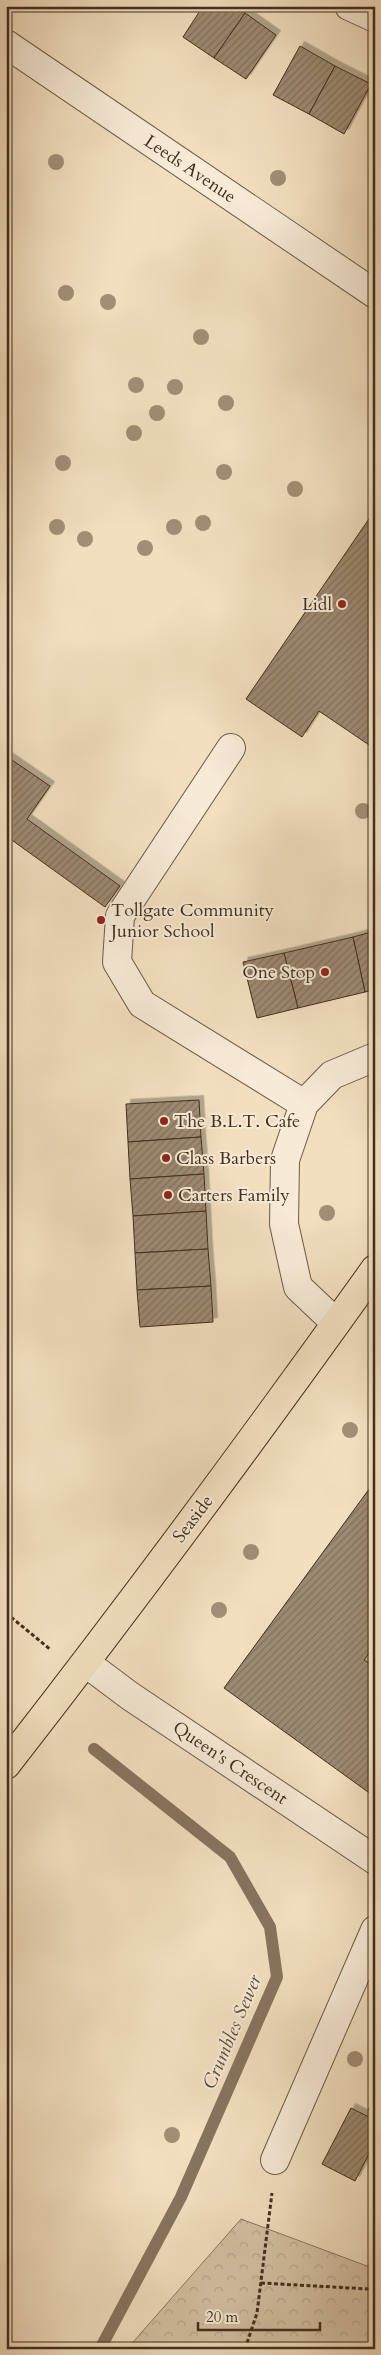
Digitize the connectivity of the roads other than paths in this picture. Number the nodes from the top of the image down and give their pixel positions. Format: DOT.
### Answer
graph roads {
  1 [pos="349,6"];
  2 [pos="375,18"];
  3 [pos="6,44"];
  4 [pos="375,294"];
  5 [pos="231,748"];
  6 [pos="375,1057"];
  7 [pos="304,1104"];
  8 [pos="375,1269"];
  9 [pos="336,1323"];
  10 [pos="82,1668"];
  11 [pos="6,1765"];
  12 [pos="375,1860"];
  13 [pos="375,1930"];
  14 [pos="275,2160"];
  1 -- 2 [label="street"];
  3 -- 4 [label="street, Leeds Avenue"];
  5 -- 7 [label="street"];
  6 -- 7 [label="street"];
  7 -- 9 [label="street"];
  8 -- 9 [label="main road, Seaside"];
  9 -- 10 [label="main road, Seaside"];
  10 -- 11 [label="main road, Seaside"];
  10 -- 12 [label="street, Queen's Crescent"];
  13 -- 14 [label="street"];
}
